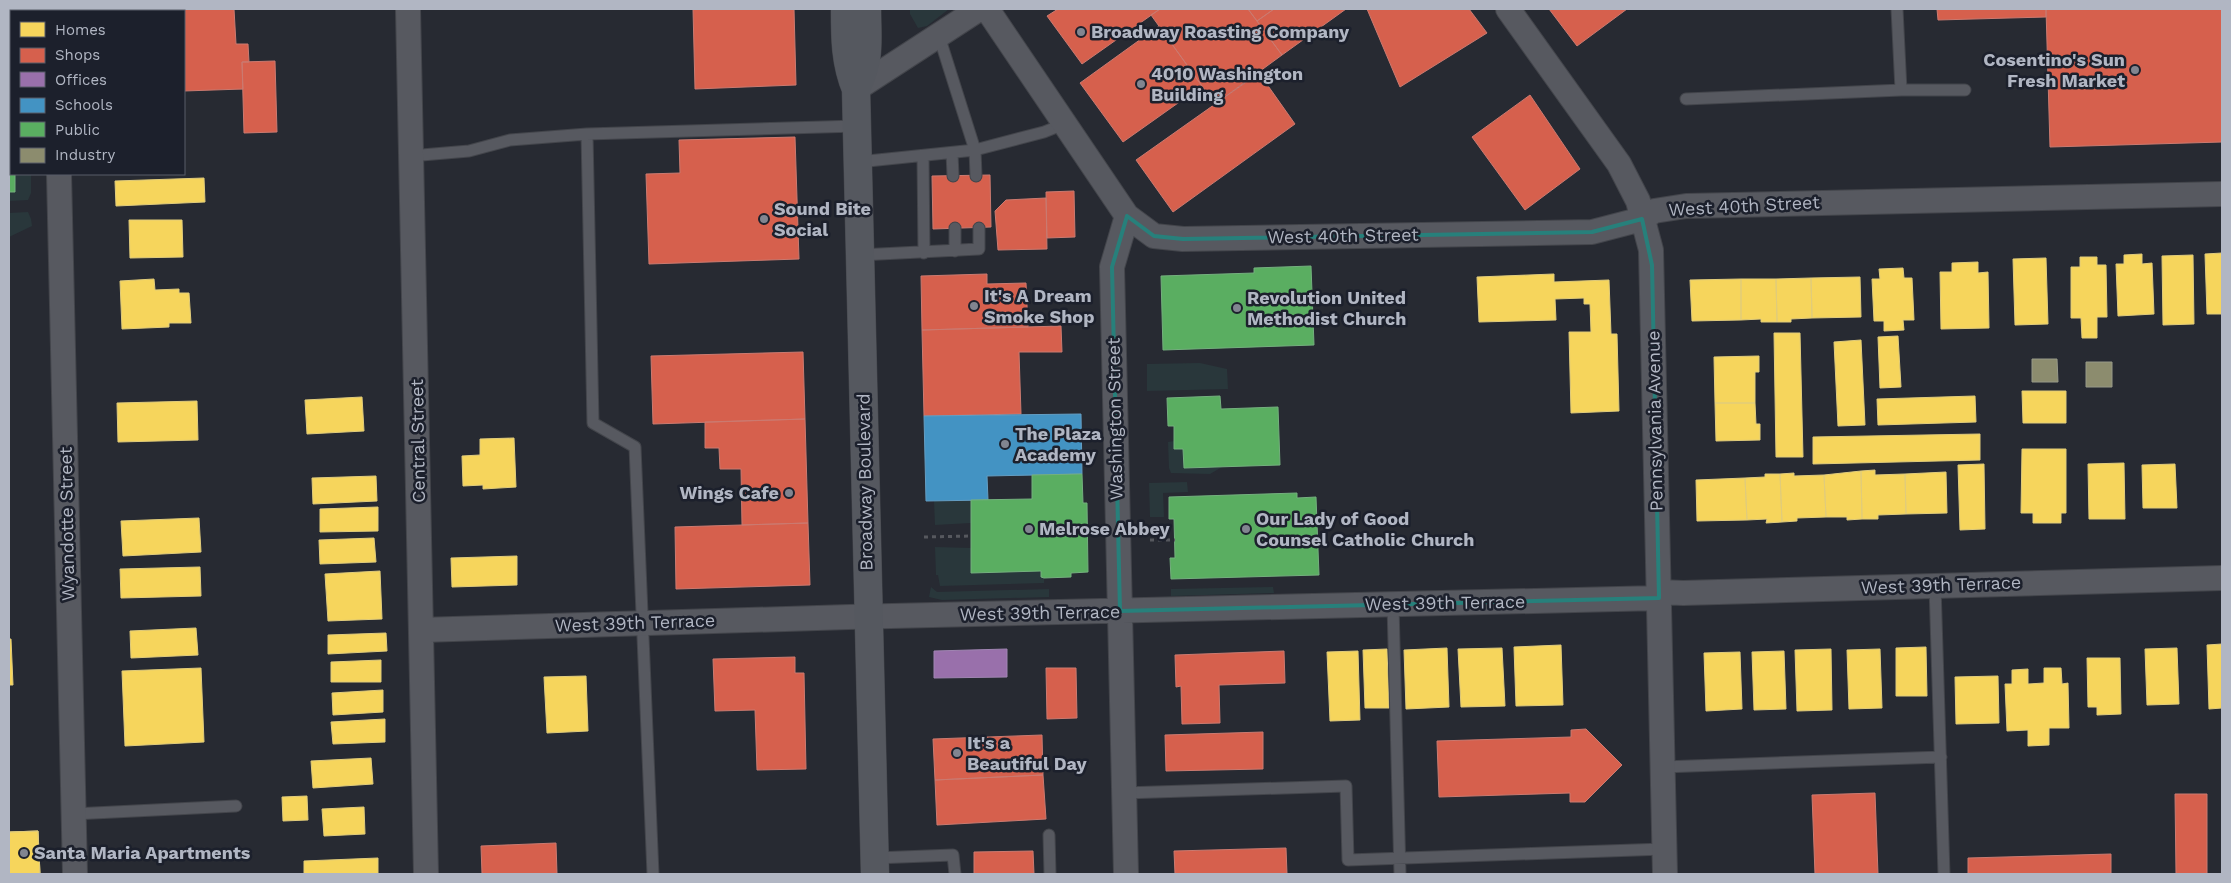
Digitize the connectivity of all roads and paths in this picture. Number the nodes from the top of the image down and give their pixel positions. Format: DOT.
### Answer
graph roads {
  1 [pos="408,9"];
  2 [pos="845,9"];
  3 [pos="866,9"];
  4 [pos="979,9"];
  5 [pos="987,9"];
  6 [pos="1508,9"];
  7 [pos="1897,9"];
  8 [pos="940,36"];
  9 [pos="856,89"];
  10 [pos="1902,90"];
  11 [pos="1965,90"];
  12 [pos="1686,100"];
  13 [pos="1064,124"];
  14 [pos="857,126"];
  15 [pos="587,134"];
  16 [pos="975,150"];
  17 [pos="952,153"];
  18 [pos="410,156"];
  19 [pos="923,157"];
  20 [pos="858,162"];
  21 [pos="59,175"];
  22 [pos="953,176"];
  23 [pos="976,176"];
  24 [pos="2222,194"];
  25 [pos="1127,216"];
  26 [pos="1642,219"];
  27 [pos="955,228"];
  28 [pos="979,228"];
  29 [pos="955,251"];
  30 [pos="924,253"];
  31 [pos="860,255"];
  32 [pos="971,536"];
  33 [pos="924,538"];
  34 [pos="1150,540"];
  35 [pos="1175,540"];
  36 [pos="2222,578"];
  37 [pos="1936,586"];
  38 [pos="1659,595"];
  39 [pos="1393,605"];
  40 [pos="1120,611"];
  41 [pos="868,617"];
  42 [pos="643,623"];
  43 [pos="421,630"];
  44 [pos="1941,757"];
  45 [pos="1663,767"];
  46 [pos="1124,793"];
  47 [pos="236,806"];
  48 [pos="73,814"];
  49 [pos="1049,835"];
  50 [pos="1664,849"];
  51 [pos="1400,858"];
  52 [pos="875,866"];
  53 [pos="75,874"];
  54 [pos="426,874"];
  55 [pos="653,874"];
  56 [pos="955,874"];
  57 [pos="1050,874"];
  58 [pos="1126,874"];
  59 [pos="1400,874"];
  60 [pos="1665,874"];
  61 [pos="1944,874"];
  1 -- 18 [label="street, Central Street"];
  2 -- 9 [label="main road, Broadway Boulevard"];
  3 -- 9 [label="main road, Broadway Boulevard"];
  4 -- 8 [label="street"];
  5 -- 13 [label="street"];
  6 -- 26 [label="street, Pennsylvania Avenue"];
  7 -- 10 [label="lane"];
  8 -- 9 [label="street"];
  8 -- 16 [label="lane"];
  9 -- 14 [label="main road, Broadway Boulevard"];
  10 -- 11 [label="lane"];
  10 -- 12 [label="lane"];
  13 -- 16 [label="lane"];
  13 -- 25 [label="street"];
  14 -- 15 [label="lane"];
  14 -- 20 [label="main road, Broadway Boulevard"];
  15 -- 18 [label="lane"];
  15 -- 42 [label="lane"];
  16 -- 17 [label="lane"];
  16 -- 23 [label="lane"];
  17 -- 19 [label="lane"];
  17 -- 22 [label="lane"];
  18 -- 43 [label="street, Central Street"];
  19 -- 20 [label="lane"];
  19 -- 30 [label="lane"];
  20 -- 31 [label="main road, Broadway Boulevard"];
  21 -- 48 [label="street, Wyandotte Street"];
  24 -- 26 [label="street, West 40th Street"];
  25 -- 26 [label="street, West 40th Street"];
  25 -- 40 [label="street, Washington Street"];
  26 -- 38 [label="street, Pennsylvania Avenue"];
  27 -- 29 [label="lane"];
  28 -- 29 [label="lane"];
  29 -- 30 [label="lane"];
  30 -- 31 [label="lane"];
  31 -- 41 [label="main road, Broadway Boulevard"];
  32 -- 33 [label="path"];
  34 -- 35 [label="path"];
  36 -- 37 [label="street, West 39th Terrace"];
  37 -- 38 [label="street, West 39th Terrace"];
  37 -- 44 [label="lane"];
  38 -- 39 [label="street, West 39th Terrace"];
  38 -- 45 [label="street, Pennsylvania Avenue"];
  39 -- 40 [label="street, West 39th Terrace"];
  39 -- 51 [label="lane"];
  40 -- 41 [label="street, West 39th Terrace"];
  40 -- 46 [label="street, Washington Street"];
  41 -- 42 [label="street, West 39th Terrace"];
  41 -- 52 [label="main road, Broadway Boulevard"];
  42 -- 43 [label="street, West 39th Terrace"];
  42 -- 55 [label="lane"];
  43 -- 54 [label="street, Central Street"];
  44 -- 45 [label="lane"];
  44 -- 61 [label="lane"];
  45 -- 50 [label="street, Pennsylvania Avenue"];
  46 -- 51 [label="lane"];
  46 -- 58 [label="street, Washington Street"];
  47 -- 48 [label="lane"];
  48 -- 53 [label="street, Wyandotte Street"];
  49 -- 57 [label="lane"];
  50 -- 51 [label="lane"];
  50 -- 60 [label="street, Pennsylvania Avenue"];
  51 -- 59 [label="lane"];
  52 -- 56 [label="lane"];
}
